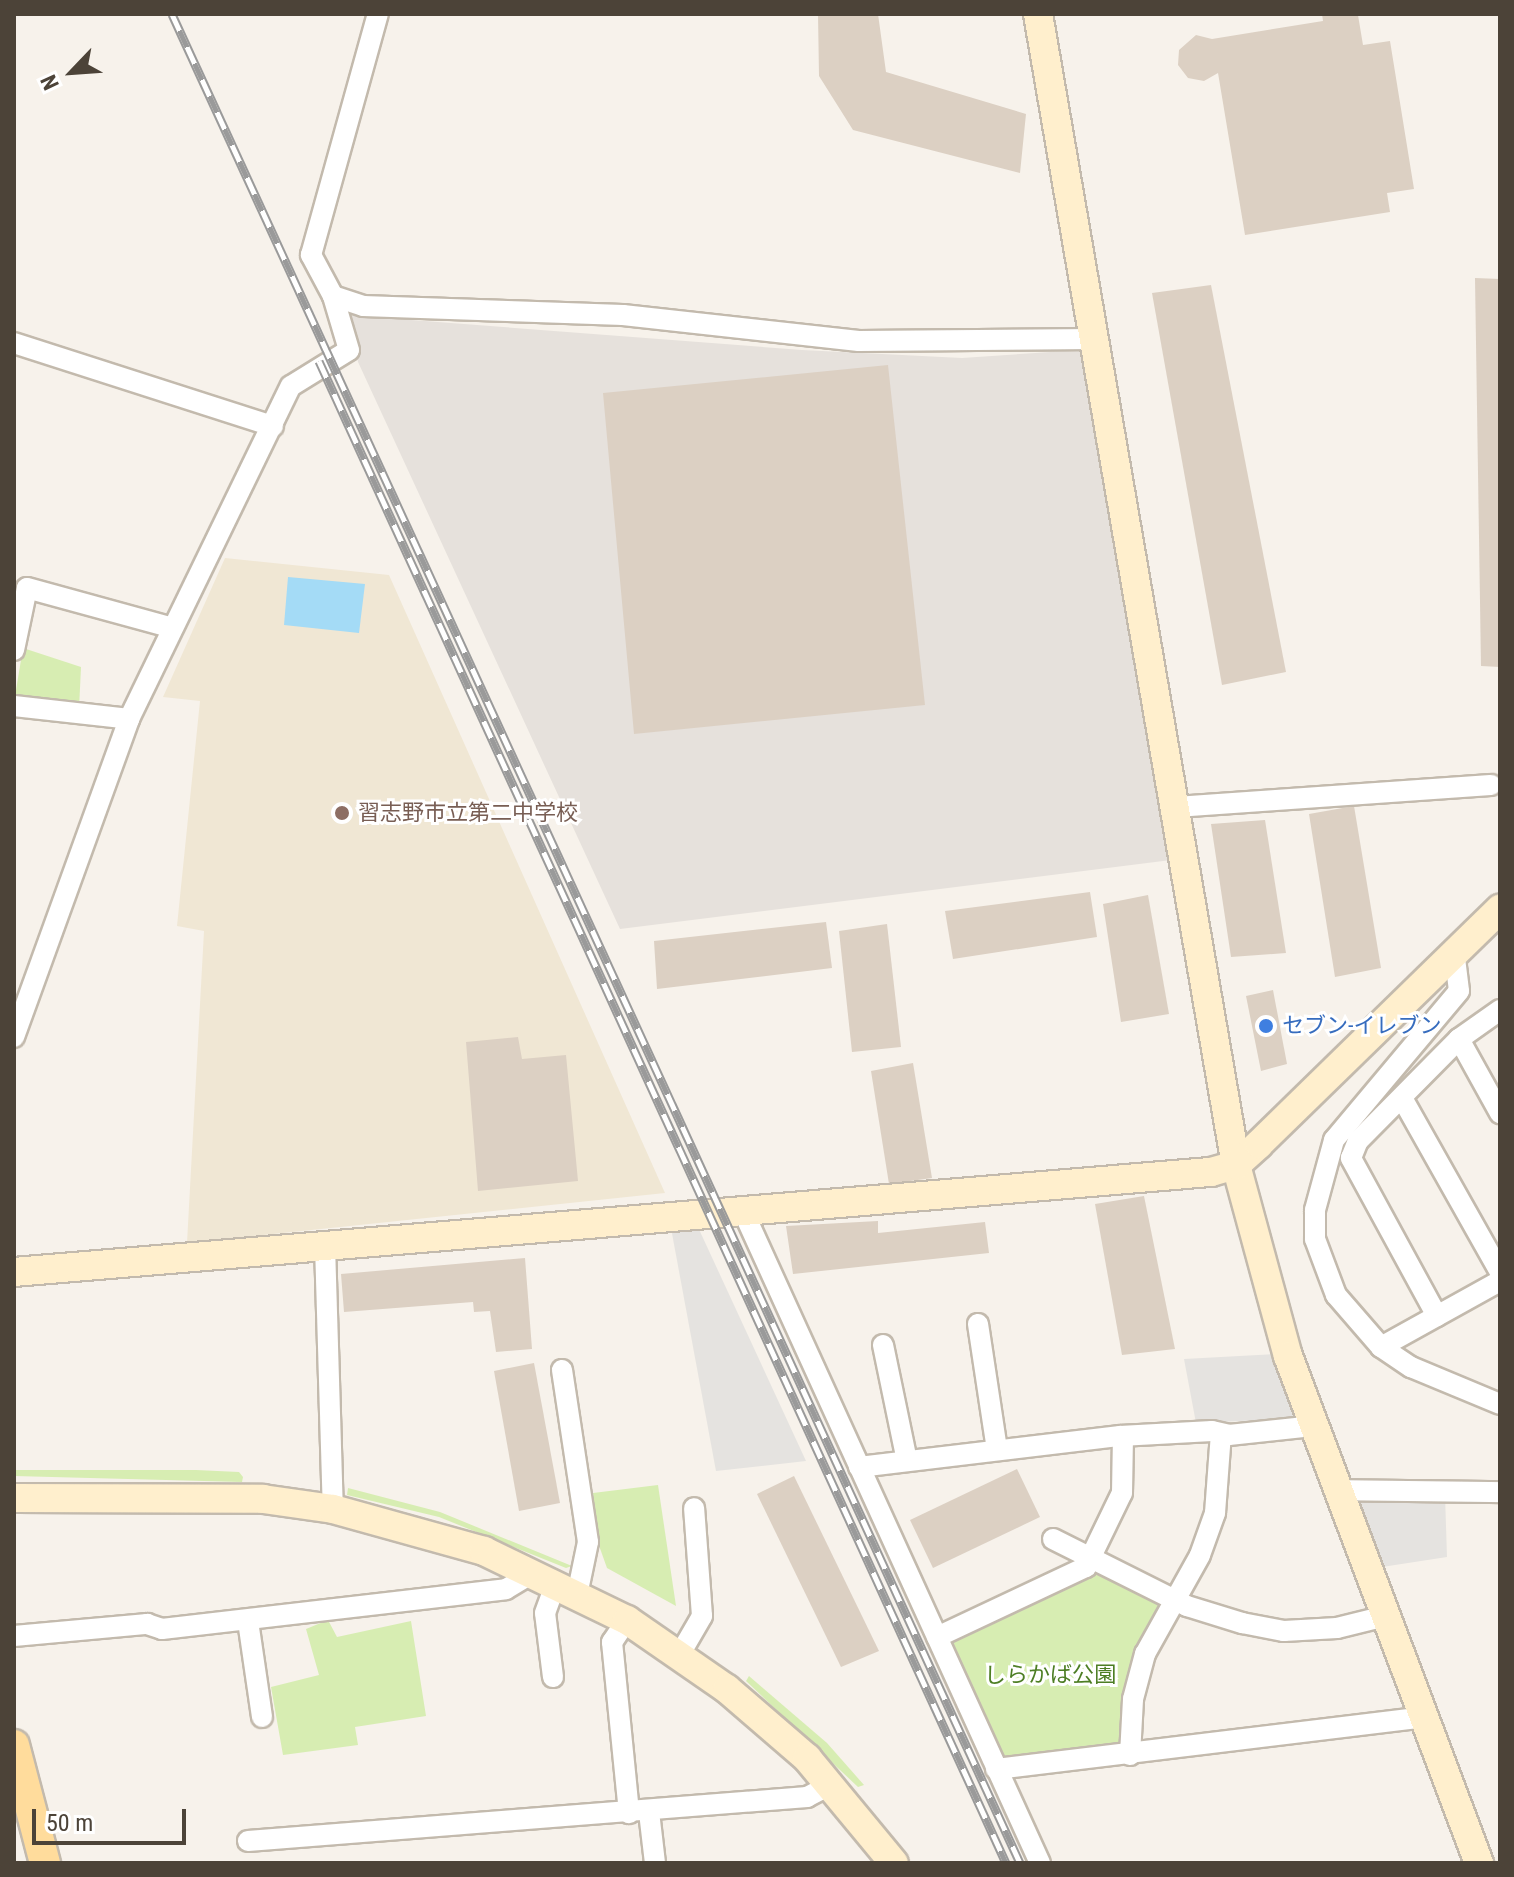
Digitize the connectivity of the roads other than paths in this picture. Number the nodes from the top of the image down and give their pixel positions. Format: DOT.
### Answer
graph roads {
  1 [pos="378,14"];
  2 [pos="1038,14"];
  3 [pos="333,296"];
  4 [pos="1095,339"];
  5 [pos="14,343"];
  6 [pos="273,426"];
  7 [pos="20,587"];
  8 [pos="173,628"];
  9 [pos="14,650"];
  10 [pos="14,706"];
  11 [pos="129,719"];
  12 [pos="1491,785"];
  13 [pos="1175,807"];
  14 [pos="1500,909"];
  15 [pos="1454,950"];
  16 [pos="1500,1010"];
  17 [pos="14,1037"];
  18 [pos="1459,1039"];
  19 [pos="1402,1098"];
  20 [pos="1500,1113"];
  21 [pos="1236,1165"];
  22 [pos="743,1211"];
  23 [pos="325,1245"];
  24 [pos="14,1272"];
  25 [pos="1500,1272"];
  26 [pos="1500,1281"];
  27 [pos="1437,1316"];
  28 [pos="978,1324"];
  29 [pos="883,1345"];
  30 [pos="1381,1347"];
  31 [pos="562,1370"];
  32 [pos="1500,1404"];
  33 [pos="1313,1426"];
  34 [pos="1221,1434"];
  35 [pos="1123,1436"];
  36 [pos="997,1450"];
  37 [pos="907,1461"];
  38 [pos="859,1467"];
  39 [pos="1336,1490"];
  40 [pos="1500,1492"];
  41 [pos="14,1498"];
  42 [pos="694,1508"];
  43 [pos="333,1509"];
  44 [pos="1053,1539"];
  45 [pos="1092,1559"];
  46 [pos="556,1583"];
  47 [pos="1176,1600"];
  48 [pos="1386,1616"];
  49 [pos="627,1620"];
  50 [pos="248,1621"];
  51 [pos="14,1636"];
  52 [pos="937,1637"];
  53 [pos="680,1654"];
  54 [pos="553,1677"];
  55 [pos="262,1717"];
  56 [pos="1424,1717"];
  57 [pos="14,1745"];
  58 [pos="1130,1755"];
  59 [pos="996,1769"];
  60 [pos="831,1784"];
  61 [pos="639,1812"];
  62 [pos="248,1841"];
  63 [pos="45,1863"];
  64 [pos="655,1863"];
  65 [pos="894,1863"];
  66 [pos="1040,1863"];
  67 [pos="1479,1863"];
  1 -- 3 [label="street"];
  2 -- 4 [label="street"];
  3 -- 4 [label="street"];
  3 -- 6 [label="street"];
  4 -- 13 [label="street"];
  5 -- 6 [label="street"];
  6 -- 8 [label="street"];
  7 -- 8 [label="street"];
  7 -- 9 [label="street"];
  8 -- 11 [label="street"];
  10 -- 11 [label="street"];
  11 -- 17 [label="street"];
  12 -- 13 [label="street"];
  13 -- 21 [label="street"];
  14 -- 15 [label="street"];
  15 -- 21 [label="street"];
  15 -- 30 [label="street"];
  16 -- 18 [label="street"];
  18 -- 19 [label="street"];
  18 -- 20 [label="street"];
  19 -- 25 [label="street"];
  19 -- 27 [label="street"];
  21 -- 22 [label="street"];
  21 -- 33 [label="street"];
  22 -- 23 [label="street"];
  22 -- 38 [label="street"];
  23 -- 24 [label="street"];
  23 -- 43 [label="street"];
  26 -- 27 [label="street"];
  27 -- 30 [label="street"];
  28 -- 36 [label="street"];
  29 -- 37 [label="street"];
  30 -- 32 [label="street"];
  31 -- 46 [label="street"];
  33 -- 34 [label="street"];
  33 -- 39 [label="street"];
  34 -- 35 [label="street"];
  34 -- 47 [label="street"];
  35 -- 36 [label="street"];
  35 -- 45 [label="street"];
  36 -- 37 [label="street"];
  37 -- 38 [label="street"];
  38 -- 52 [label="street"];
  39 -- 40 [label="street"];
  39 -- 48 [label="street"];
  41 -- 43 [label="street"];
  42 -- 53 [label="street"];
  43 -- 46 [label="street"];
  44 -- 45 [label="street"];
  45 -- 47 [label="street"];
  45 -- 52 [label="street"];
  46 -- 49 [label="street"];
  46 -- 50 [label="street"];
  46 -- 54 [label="street"];
  47 -- 48 [label="street"];
  47 -- 58 [label="street"];
  48 -- 56 [label="street"];
  49 -- 53 [label="street"];
  49 -- 61 [label="street"];
  50 -- 51 [label="street"];
  50 -- 55 [label="street"];
  52 -- 59 [label="street"];
  53 -- 60 [label="street"];
  56 -- 58 [label="street"];
  56 -- 67 [label="street"];
  57 -- 63 [label="main road"];
  58 -- 59 [label="street"];
  59 -- 66 [label="street"];
  60 -- 61 [label="street"];
  60 -- 65 [label="street"];
  61 -- 62 [label="street"];
  61 -- 64 [label="street"];
}
